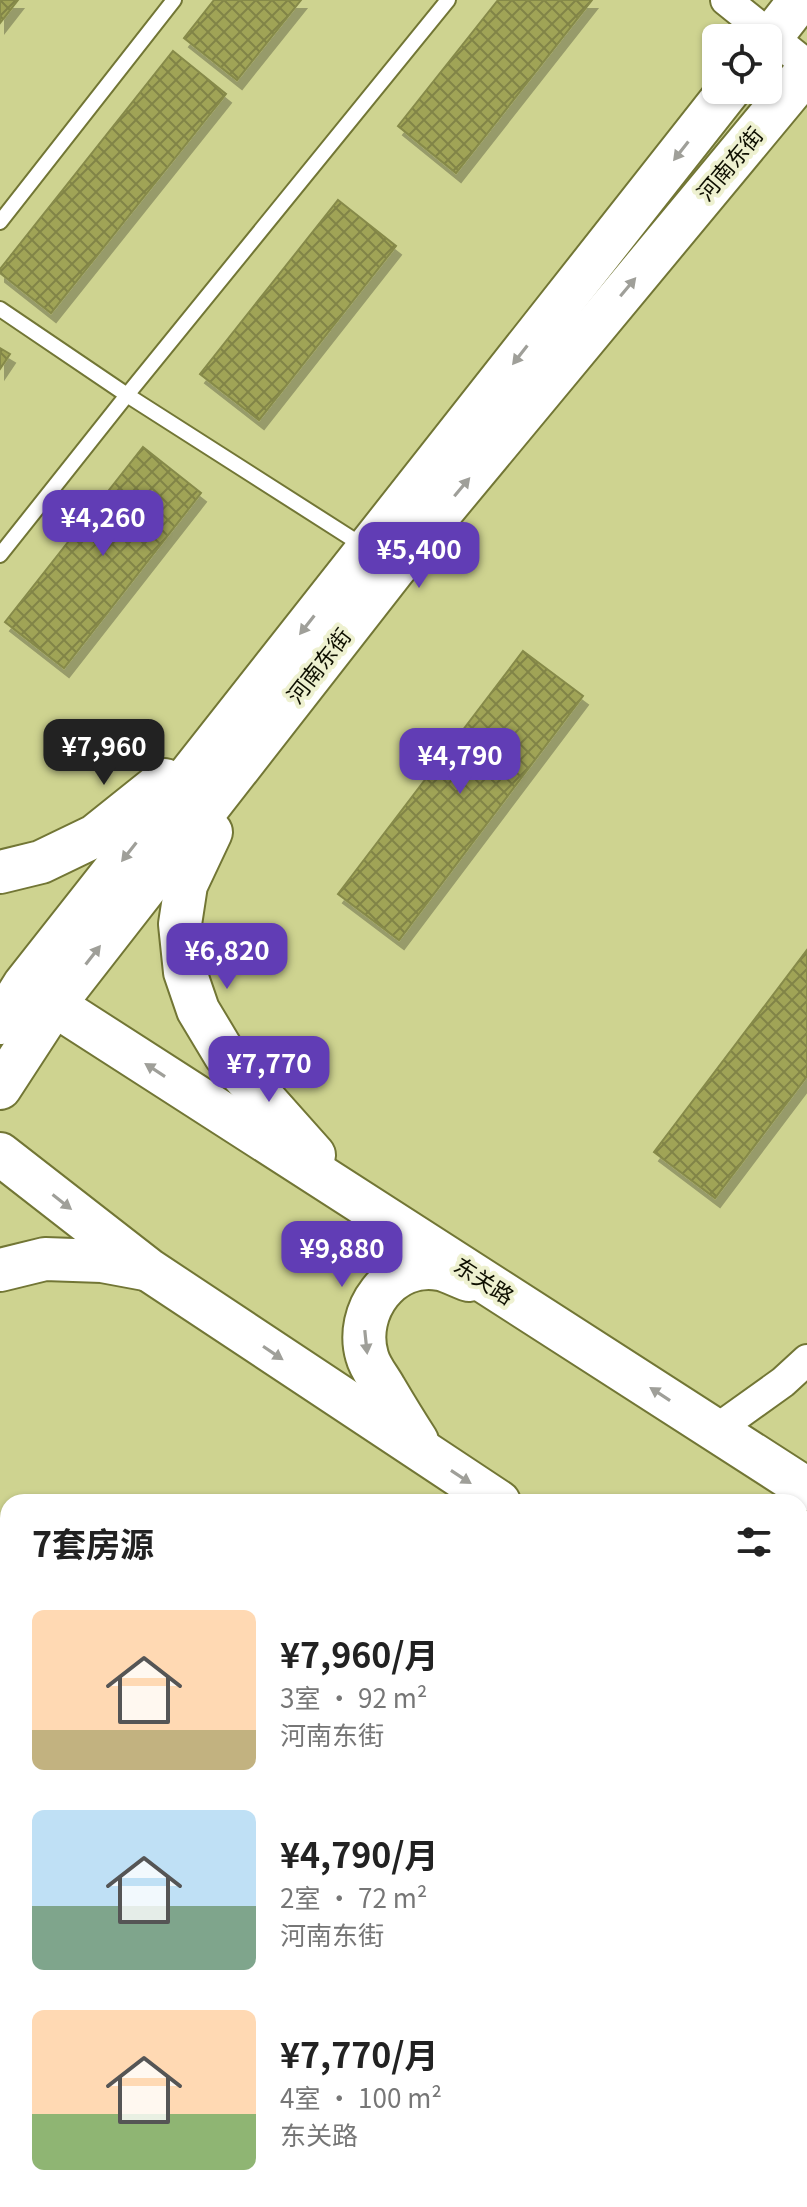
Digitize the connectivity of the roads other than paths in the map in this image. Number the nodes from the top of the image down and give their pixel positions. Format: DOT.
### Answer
graph roads {
  1 [pos="174,0"];
  2 [pos="448,0"];
  3 [pos="726,0"];
  4 [pos="800,0"];
  5 [pos="754,24"];
  6 [pos="781,24"];
  7 [pos="782,48"];
  8 [pos="807,68"];
  9 [pos="719,104"];
  10 [pos="0,222"];
  11 [pos="0,309"];
  12 [pos="127,395"];
  13 [pos="0,555"];
  14 [pos="380,559"];
  15 [pos="235,745"];
  16 [pos="0,872"];
  17 [pos="26,987"];
  18 [pos="0,1023"];
  19 [pos="0,1088"];
  20 [pos="0,1154"];
  21 [pos="350,1195"];
  22 [pos="0,1270"];
  23 [pos="149,1270"];
  24 [pos="503,1293"];
  25 [pos="807,1360"];
  26 [pos="733,1440"];
  27 [pos="423,1451"];
  28 [pos="807,1489"];
  29 [pos="487,1494"];
  1 -- 10 [label="lane"];
  2 -- 12 [label="lane"];
  3 -- 5 [label="street"];
  4 -- 6 [label="main road"];
  7 -- 8 [label="street"];
  14 -- 8 [label="main road, 河南东街, one-way"];
  9 -- 14 [label="main road, 河南东街, one-way"];
  11 -- 12 [label="lane"];
  12 -- 13 [label="lane"];
  12 -- 14 [label="lane"];
  14 -- 15 [label="main road, 河南东街"];
  15 -- 16 [label="main road, one-way"];
  15 -- 17 [label="main road, 河南东街"];
  15 -- 21 [label="main road"];
  17 -- 18 [label="main road, 河南东街"];
  17 -- 19 [label="main road, 河南东街"];
  21 -- 17 [label="main road, 东关路, one-way"];
  20 -- 23 [label="main road, one-way"];
  21 -- 24 [label="main road, 东关路"];
  22 -- 23 [label="main road"];
  23 -- 27 [label="main road, one-way"];
  26 -- 24 [label="main road, 东关路, one-way"];
  24 -- 27 [label="main road, one-way"];
  25 -- 26 [label="street"];
  26 -- 28 [label="main road, 东关路"];
  27 -- 29 [label="main road, one-way"];
}
